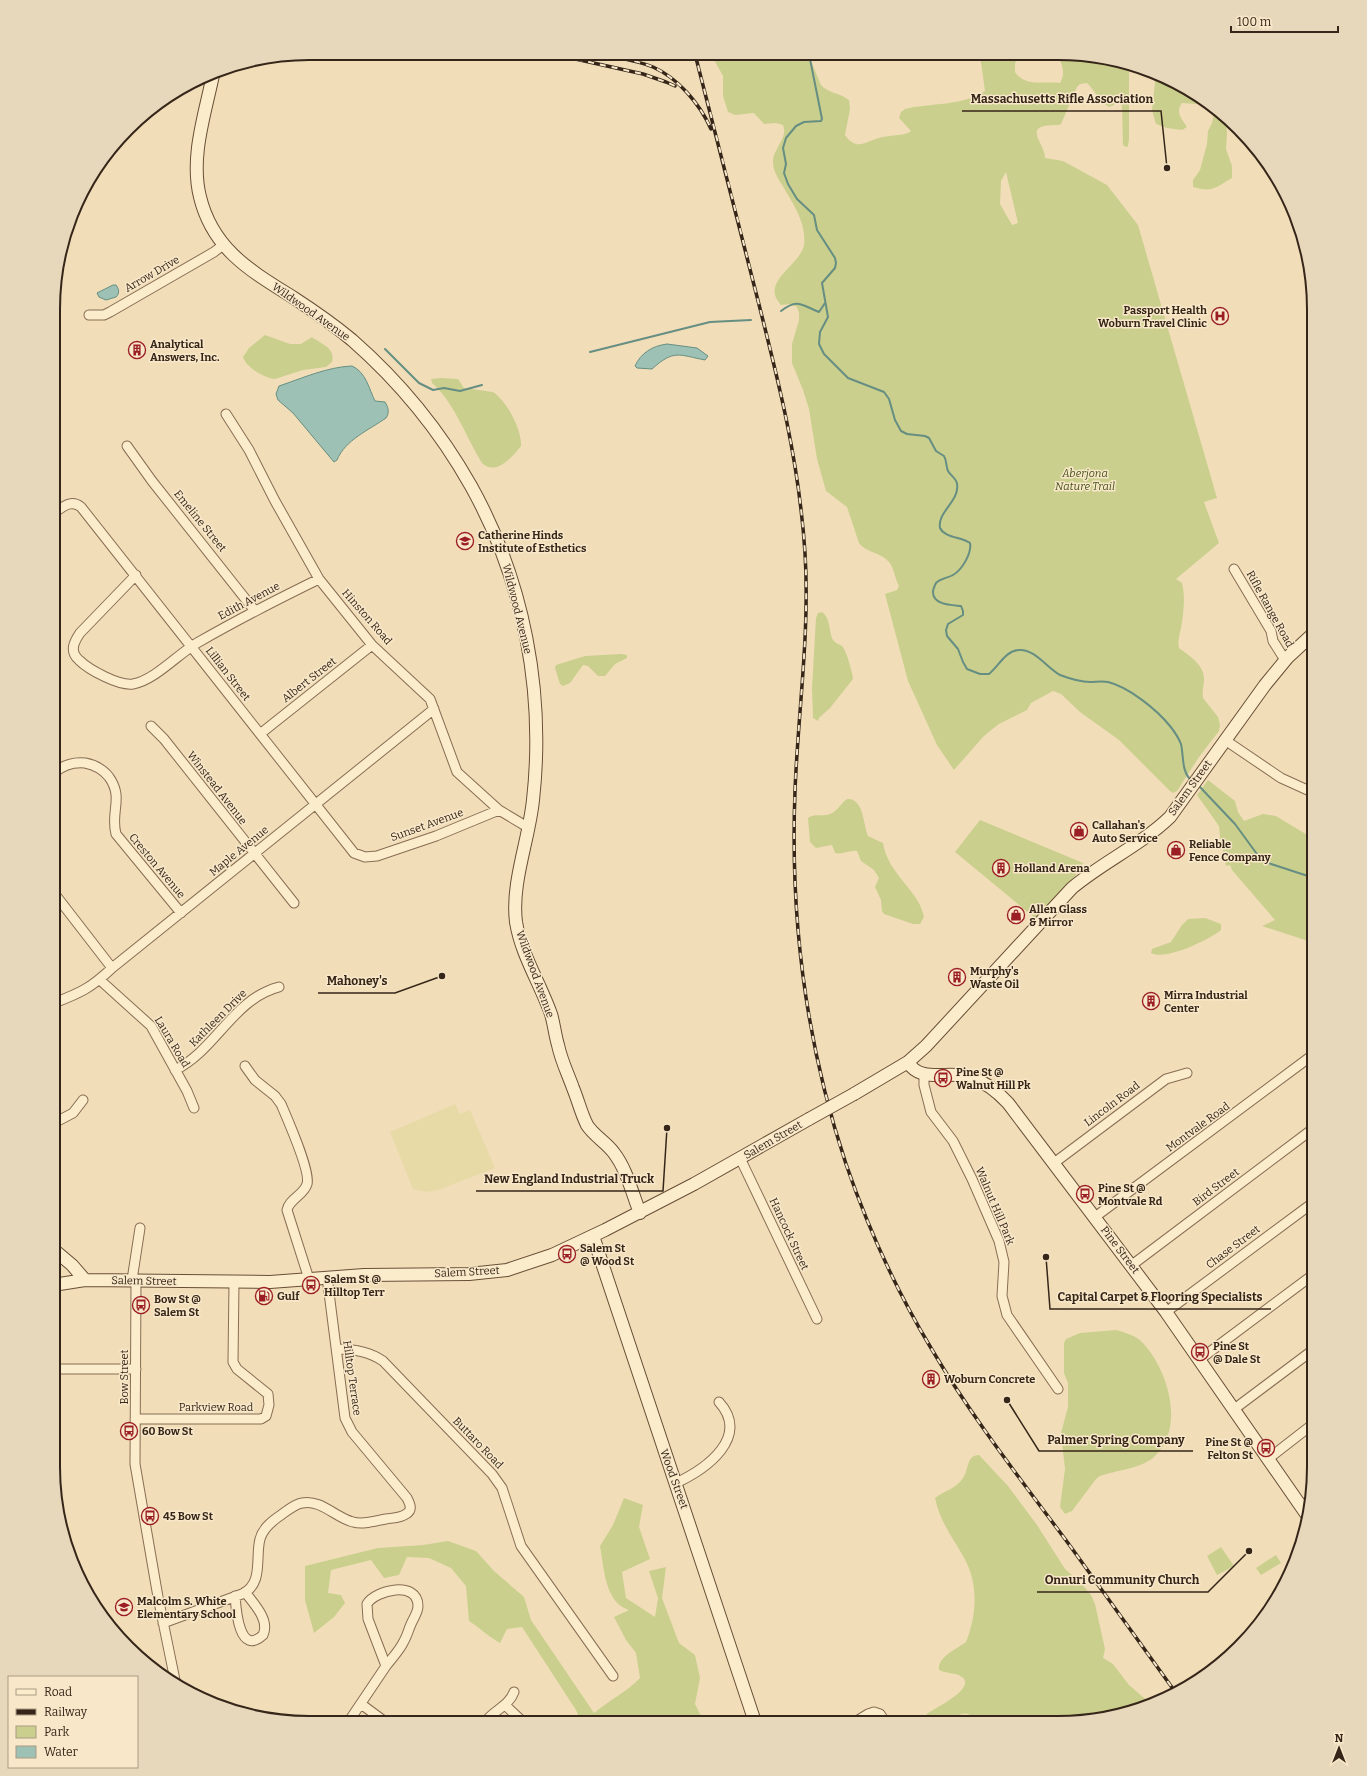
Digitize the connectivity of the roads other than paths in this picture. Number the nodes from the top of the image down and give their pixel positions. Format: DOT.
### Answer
graph roads {
  1 [pos="212,80"];
  2 [pos="223,245"];
  3 [pos="89,315"];
  4 [pos="226,414"];
  5 [pos="127,446"];
  6 [pos="60,509"];
  7 [pos="1234,569"];
  8 [pos="136,575"];
  9 [pos="319,579"];
  10 [pos="255,611"];
  11 [pos="1307,640"];
  12 [pos="372,645"];
  13 [pos="191,647"];
  14 [pos="1285,660"];
  15 [pos="434,709"];
  16 [pos="151,726"];
  17 [pos="260,734"];
  18 [pos="1225,740"];
  19 [pos="60,769"];
  20 [pos="1307,790"];
  21 [pos="315,806"];
  22 [pos="498,810"];
  23 [pos="529,828"];
  24 [pos="254,854"];
  25 [pos="363,856"];
  26 [pos="60,901"];
  27 [pos="294,903"];
  28 [pos="181,913"];
  29 [pos="112,968"];
  30 [pos="100,980"];
  31 [pos="279,987"];
  32 [pos="60,1001"];
  33 [pos="1307,1059"];
  34 [pos="908,1062"];
  35 [pos="245,1066"];
  36 [pos="175,1070"];
  37 [pos="1188,1073"];
  38 [pos="924,1075"];
  39 [pos="83,1100"];
  40 [pos="194,1108"];
  41 [pos="60,1120"];
  42 [pos="1307,1133"];
  43 [pos="740,1158"];
  44 [pos="1054,1163"];
  45 [pos="1307,1207"];
  46 [pos="640,1213"];
  47 [pos="1095,1217"];
  48 [pos="140,1228"];
  49 [pos="593,1236"];
  50 [pos="60,1255"];
  51 [pos="1132,1265"];
  52 [pos="327,1277"];
  53 [pos="309,1279"];
  54 [pos="1307,1279"];
  55 [pos="85,1280"];
  56 [pos="134,1281"];
  57 [pos="234,1282"];
  58 [pos="60,1284"];
  59 [pos="1166,1312"];
  60 [pos="817,1319"];
  61 [pos="337,1349"];
  62 [pos="1307,1355"];
  63 [pos="1199,1360"];
  64 [pos="60,1369"];
  65 [pos="136,1369"];
  66 [pos="1058,1389"];
  67 [pos="719,1402"];
  68 [pos="1233,1410"];
  69 [pos="135,1419"];
  70 [pos="1307,1429"];
  71 [pos="1268,1458"];
  72 [pos="676,1483"];
  73 [pos="1304,1505"];
  74 [pos="245,1592"];
  75 [pos="235,1596"];
  76 [pos="163,1623"];
  77 [pos="386,1666"];
  78 [pos="174,1676"];
  79 [pos="613,1676"];
  80 [pos="514,1692"];
  81 [pos="360,1704"];
  82 [pos="505,1705"];
  83 [pos="352,1716"];
  84 [pos="377,1716"];
  85 [pos="490,1716"];
  86 [pos="517,1716"];
  87 [pos="753,1716"];
  88 [pos="865,1716"];
  89 [pos="882,1716"];
  1 -- 2 [label="street, Wildwood Avenue"];
  2 -- 3 [label="street, Arrow Drive"];
  2 -- 23 [label="street, Wildwood Avenue"];
  4 -- 9 [label="street, Hinston Road"];
  5 -- 10 [label="street, Emeline Street"];
  6 -- 8 [label="street, Lillian Street"];
  7 -- 14 [label="street, Rifle Range Road"];
  8 -- 13 [label="street, Lillian Street"];
  8 -- 13 [label="street, Edith Avenue"];
  9 -- 10 [label="street, Edith Avenue"];
  9 -- 12 [label="street, Hinston Road"];
  10 -- 13 [label="street, Edith Avenue"];
  11 -- 14 [label="street, Salem Street"];
  12 -- 15 [label="street, Hinston Road"];
  12 -- 17 [label="street, Albert Street"];
  13 -- 17 [label="street, Lillian Street"];
  14 -- 18 [label="street, Salem Street"];
  15 -- 21 [label="street, Maple Avenue"];
  15 -- 22 [label="street, Hinston Road"];
  16 -- 24 [label="street, Winstead Avenue"];
  17 -- 21 [label="street, Lillian Street"];
  18 -- 20 [label="street"];
  18 -- 34 [label="street, Salem Street"];
  19 -- 28 [label="street, Creston Avenue"];
  21 -- 24 [label="street, Maple Avenue"];
  21 -- 25 [label="street, Lillian Street"];
  22 -- 23 [label="street, Hinston Road"];
  22 -- 25 [label="street, Sunset Avenue"];
  23 -- 46 [label="street, Wildwood Avenue"];
  24 -- 27 [label="street, Winstead Avenue"];
  24 -- 28 [label="street, Maple Avenue"];
  26 -- 29 [label="street"];
  28 -- 29 [label="street, Maple Avenue"];
  29 -- 30 [label="street, Maple Avenue"];
  30 -- 32 [label="street, Maple Avenue"];
  30 -- 36 [label="street, Laura Road"];
  31 -- 36 [label="street, Kathleen Drive"];
  33 -- 47 [label="street, Montvale Road"];
  34 -- 38 [label="street"];
  34 -- 43 [label="street, Salem Street, bridge"];
  35 -- 53 [label="street"];
  36 -- 40 [label="street, Laura Road"];
  37 -- 44 [label="street, Lincoln Road"];
  38 -- 44 [label="street, Pine Street"];
  38 -- 66 [label="street, Walnut Hill Park"];
  39 -- 41 [label="street"];
  42 -- 51 [label="street, Bird Street"];
  43 -- 46 [label="street, Salem Street"];
  43 -- 60 [label="street, Hancock Street"];
  44 -- 47 [label="street, Pine Street"];
  45 -- 59 [label="street, Chase Street"];
  46 -- 49 [label="street, Salem Street"];
  47 -- 51 [label="street, Pine Street"];
  48 -- 56 [label="street, Bow Street"];
  49 -- 52 [label="street, Salem Street"];
  49 -- 72 [label="street, Wood Street"];
  50 -- 55 [label="street"];
  51 -- 59 [label="street, Pine Street"];
  52 -- 53 [label="street, Salem Street"];
  52 -- 61 [label="street, Hilltop Terrace"];
  53 -- 57 [label="street, Salem Street"];
  54 -- 63 [label="street"];
  55 -- 56 [label="street, Salem Street"];
  55 -- 58 [label="street, Salem Street"];
  56 -- 57 [label="street, Salem Street"];
  56 -- 65 [label="street, Bow Street"];
  57 -- 69 [label="street, Parkview Road"];
  59 -- 63 [label="street, Pine Street"];
  61 -- 74 [label="street, Hilltop Terrace"];
  61 -- 79 [label="street, Buttaro Road"];
  62 -- 68 [label="street"];
  63 -- 68 [label="street, Pine Street"];
  64 -- 65 [label="street"];
  65 -- 69 [label="street, Bow Street"];
  67 -- 72 [label="street"];
  68 -- 71 [label="street, Pine Street"];
  69 -- 76 [label="street, Bow Street"];
  70 -- 71 [label="street"];
  71 -- 73 [label="street, Pine Street"];
  72 -- 87 [label="street, Wood Street"];
  74 -- 75 [label="street"];
  74 -- 75 [label="street"];
  75 -- 76 [label="street"];
  76 -- 78 [label="street, Bow Street"];
  77 -- 77 [label="street"];
  77 -- 81 [label="street"];
  80 -- 82 [label="street"];
  81 -- 83 [label="street"];
  81 -- 84 [label="street"];
  82 -- 85 [label="street"];
  82 -- 86 [label="street"];
  88 -- 89 [label="street"];
}
